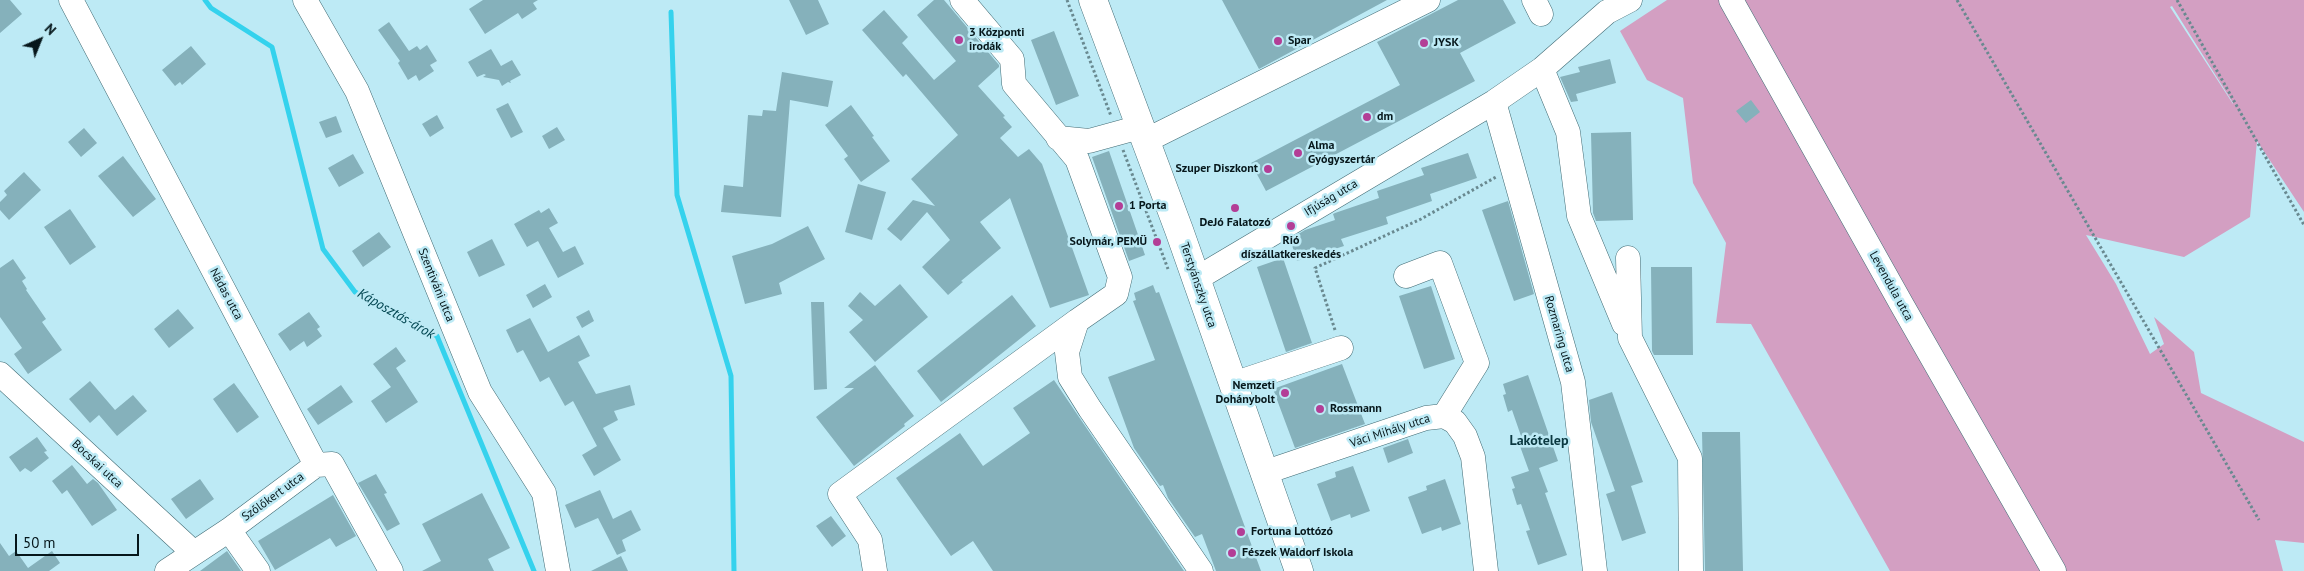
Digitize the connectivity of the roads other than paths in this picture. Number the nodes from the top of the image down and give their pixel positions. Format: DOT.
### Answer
graph roads {
  1 [pos="71,0"];
  2 [pos="305,0"];
  3 [pos="962,0"];
  4 [pos="1093,0"];
  5 [pos="1428,0"];
  6 [pos="1630,0"];
  7 [pos="1732,0"];
  8 [pos="1542,69"];
  9 [pos="1494,102"];
  10 [pos="1134,134"];
  11 [pos="1058,138"];
  12 [pos="1628,258"];
  13 [pos="1406,276"];
  14 [pos="1183,278"];
  15 [pos="1077,321"];
  16 [pos="1630,338"];
  17 [pos="1341,348"];
  18 [pos="0,374"];
  19 [pos="1233,384"];
  20 [pos="1444,416"];
  21 [pos="316,465"];
  22 [pos="1263,473"];
  23 [pos="229,530"];
  24 [pos="194,553"];
  25 [pos="168,571"];
  26 [pos="258,571"];
  27 [pos="390,571"];
  28 [pos="558,571"];
  29 [pos="875,571"];
  30 [pos="1201,571"];
  31 [pos="1299,571"];
  32 [pos="1486,571"];
  33 [pos="1595,571"];
  34 [pos="1691,571"];
  35 [pos="2054,571"];
  1 -- 21 [label="street, Nádas utca"];
  2 -- 28 [label="street, Szentiváni utca"];
  3 -- 11 [label="street"];
  4 -- 10 [label="main road, Terstyánszky utca"];
  5 -- 10 [label="street"];
  6 -- 8 [label="street, Ifjúság utca"];
  7 -- 35 [label="street, Levendula utca"];
  8 -- 9 [label="street, Ifjúság utca"];
  8 -- 16 [label="street"];
  9 -- 14 [label="street, Ifjúság utca"];
  9 -- 33 [label="street, Rozmaring utca"];
  10 -- 11 [label="street"];
  10 -- 14 [label="main road, Terstyánszky utca"];
  11 -- 15 [label="street"];
  12 -- 16 [label="street"];
  13 -- 20 [label="street"];
  14 -- 19 [label="main road, Terstyánszky utca"];
  15 -- 29 [label="street"];
  15 -- 30 [label="street"];
  16 -- 34 [label="street"];
  17 -- 19 [label="street"];
  18 -- 24 [label="street, Bocskai utca"];
  19 -- 22 [label="main road, Terstyánszky utca"];
  20 -- 22 [label="street, Váci Mihály utca"];
  20 -- 32 [label="street, Váci Mihály utca"];
  21 -- 23 [label="street, Szőlőkert utca"];
  21 -- 27 [label="street"];
  22 -- 31 [label="main road, Terstyánszky utca"];
  23 -- 24 [label="street, Szőlőkert utca"];
  23 -- 26 [label="street, Szőlőkert utca"];
  24 -- 25 [label="street, Szőlőkert utca"];
}
